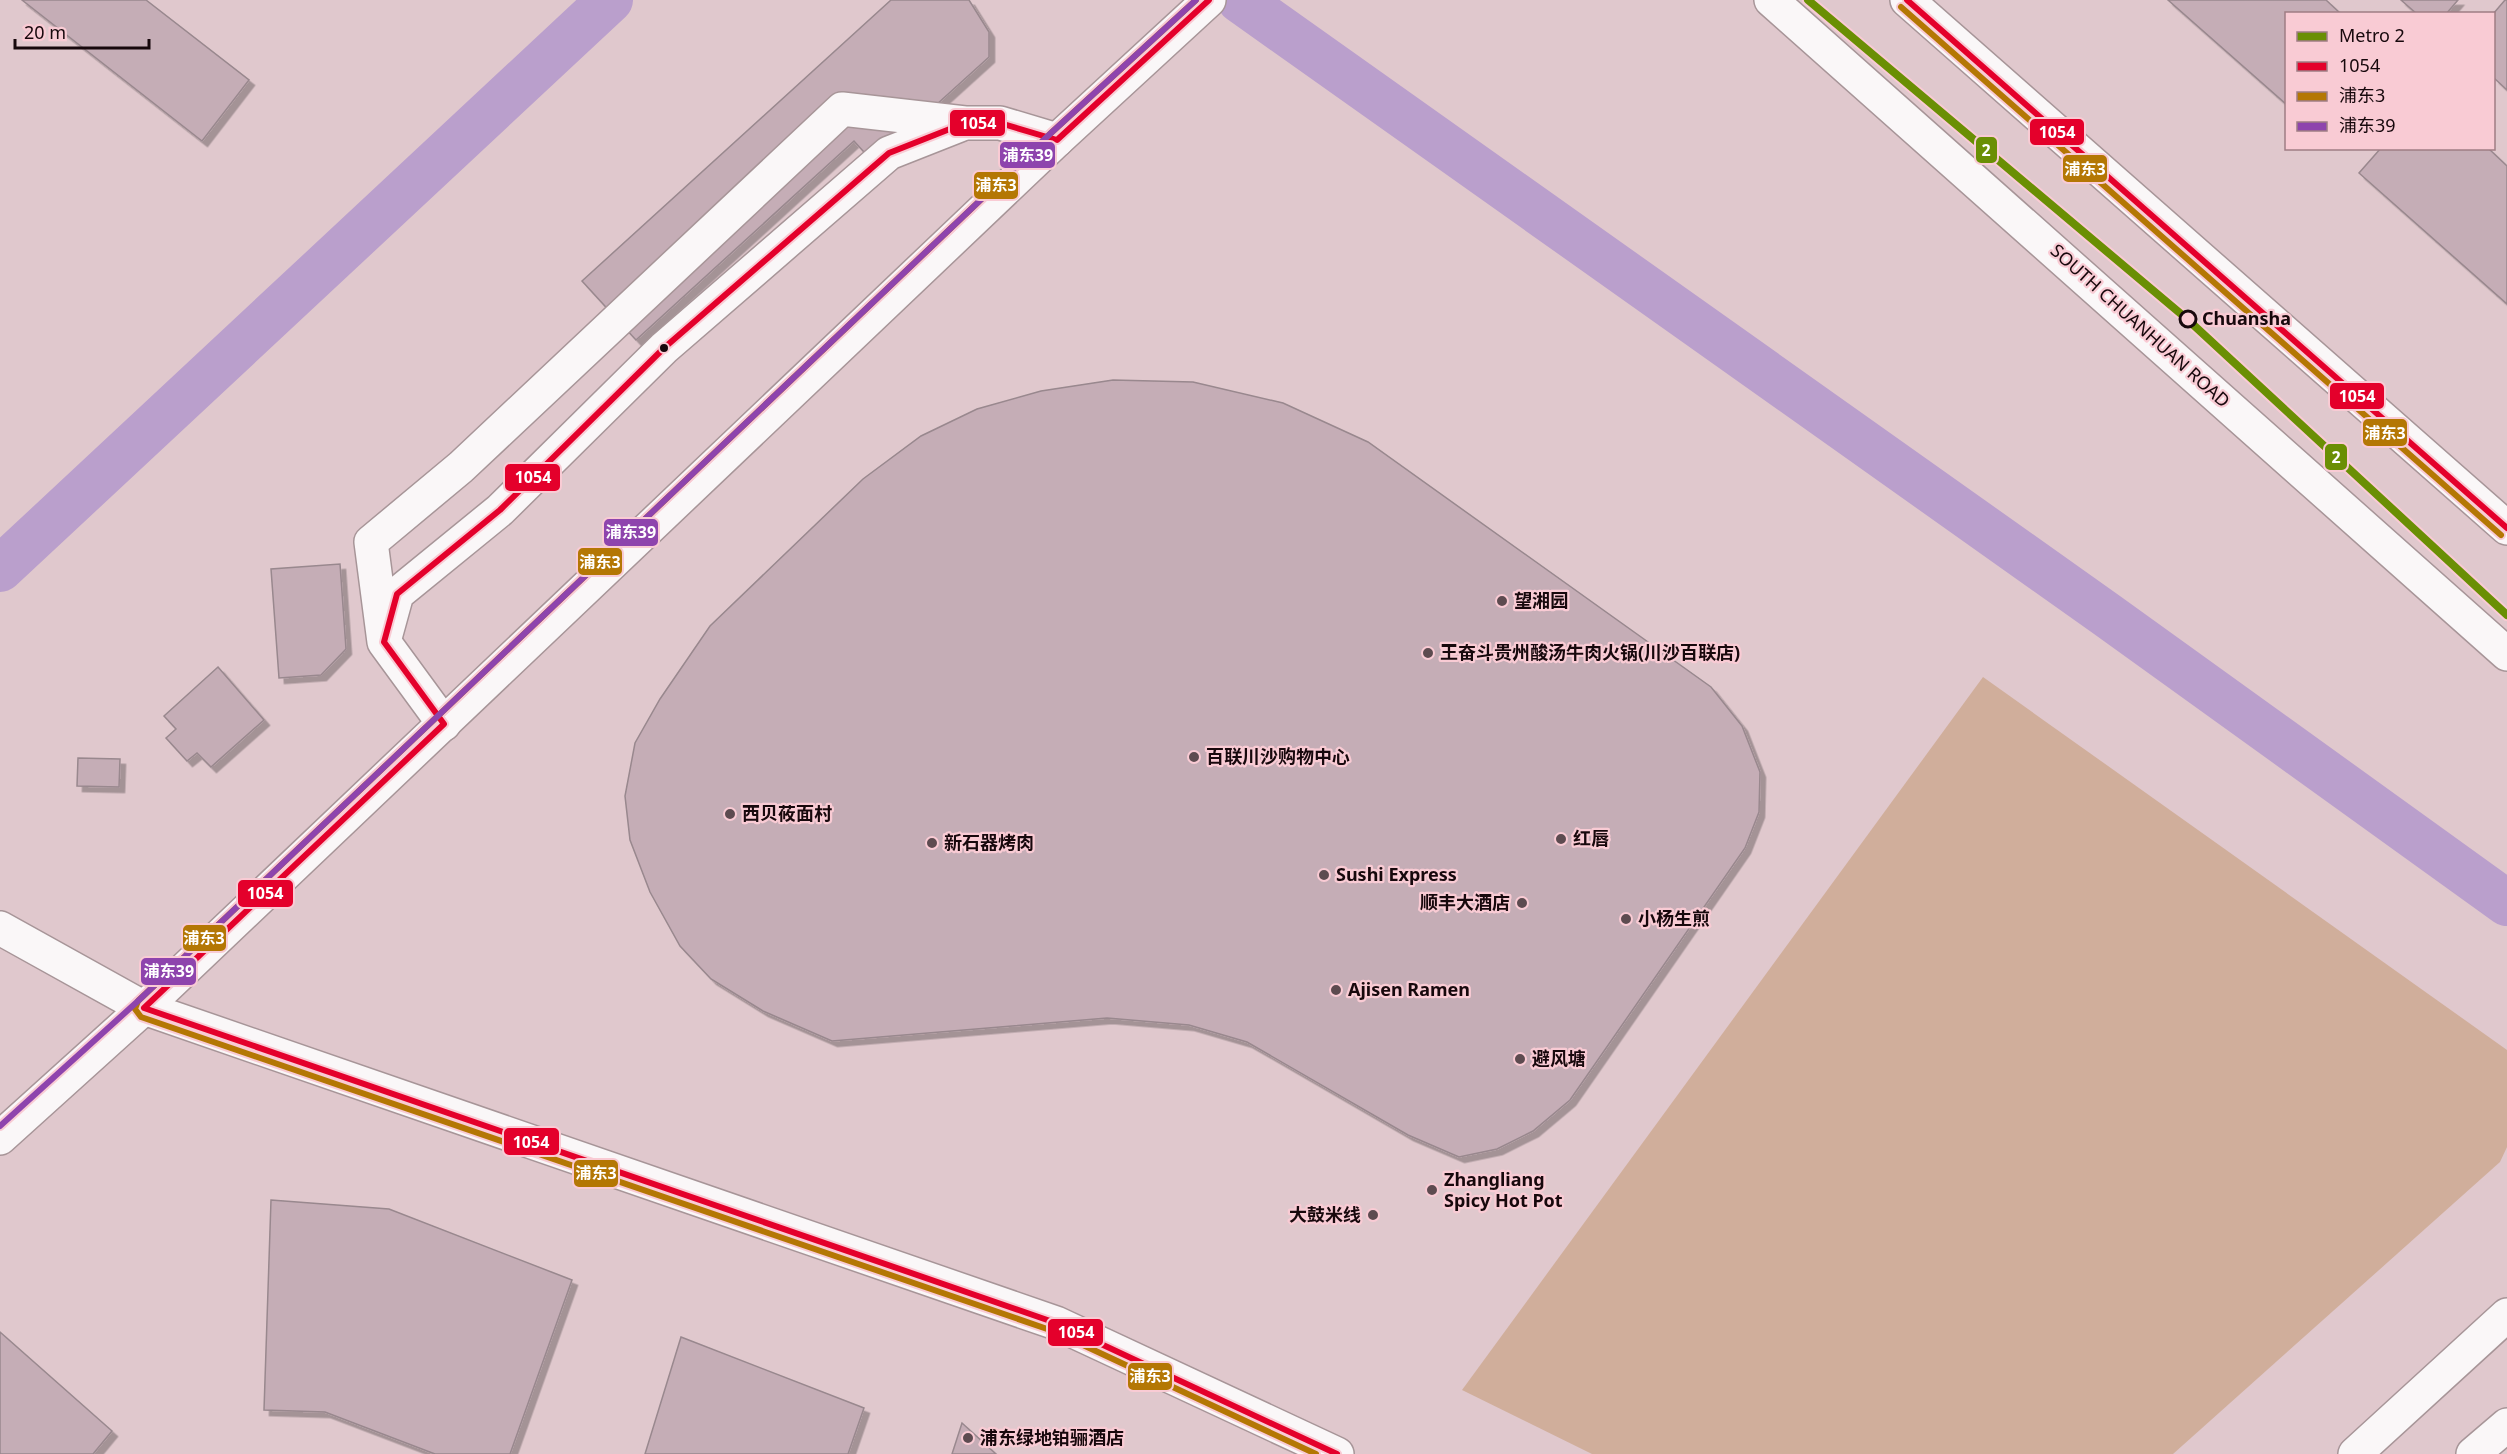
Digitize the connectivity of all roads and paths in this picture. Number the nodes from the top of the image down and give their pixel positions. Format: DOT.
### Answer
graph roads {
  1 [pos="1209,0"];
  2 [pos="1771,0"];
  3 [pos="1907,0"];
  4 [pos="965,123"];
  5 [pos="1057,140"];
  6 [pos="2507,528"];
  7 [pos="384,642"];
  8 [pos="2507,654"];
  9 [pos="444,724"];
  10 [pos="0,928"];
  11 [pos="144,1008"];
  12 [pos="0,1138"];
  13 [pos="2507,1315"];
  14 [pos="2507,1425"];
  15 [pos="1337,1454"];
  16 [pos="2355,1454"];
  17 [pos="2474,1454"];
  1 -- 5 [label="street"];
  2 -- 8 [label="street, SOUTH CHUANHUAN ROAD"];
  3 -- 6 [label="street"];
  4 -- 5 [label="street"];
  4 -- 7 [label="street"];
  4 -- 7 [label="street"];
  5 -- 9 [label="street"];
  7 -- 9 [label="street"];
  9 -- 11 [label="street"];
  10 -- 11 [label="street"];
  11 -- 12 [label="street"];
  11 -- 15 [label="street"];
  13 -- 16 [label="street"];
  14 -- 17 [label="street"];
}
